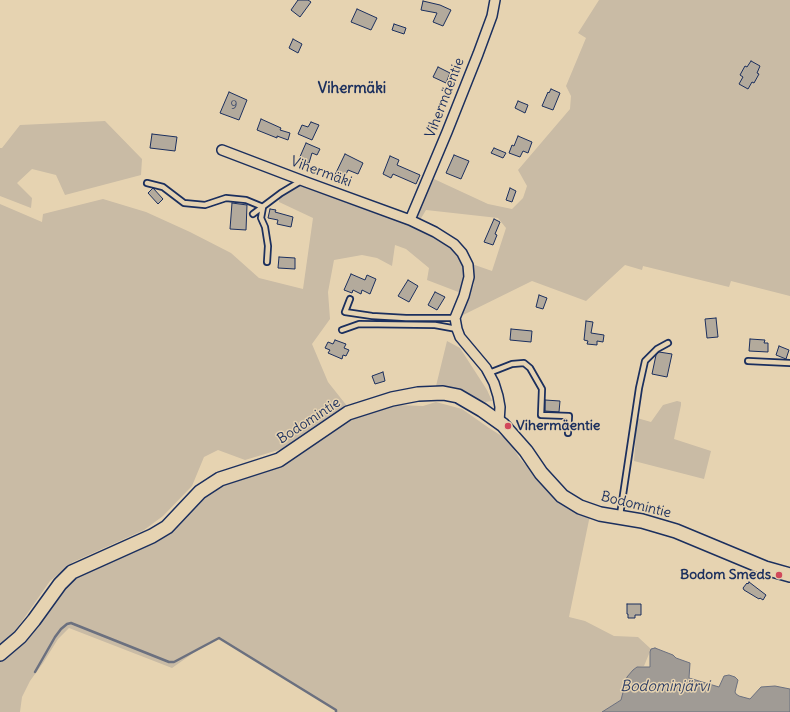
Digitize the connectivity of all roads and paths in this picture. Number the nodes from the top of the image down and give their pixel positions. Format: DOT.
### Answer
graph roads {
  1 [pos="495,0"];
  2 [pos="222,150"];
  3 [pos="302,181"];
  4 [pos="147,183"];
  5 [pos="263,207"];
  6 [pos="253,214"];
  7 [pos="410,220"];
  8 [pos="267,262"];
  9 [pos="350,299"];
  10 [pos="455,318"];
  11 [pos="457,329"];
  12 [pos="342,330"];
  13 [pos="668,343"];
  14 [pos="748,361"];
  15 [pos="790,364"];
  16 [pos="488,373"];
  17 [pos="499,422"];
  18 [pos="568,433"];
  19 [pos="620,517"];
  20 [pos="790,575"];
  21 [pos="0,654"];
  1 -- 7 [label="street, Vihermäentie"];
  2 -- 3 [label="street, Vihermäki"];
  3 -- 5 [label="lane"];
  3 -- 7 [label="street, Vihermäki"];
  4 -- 5 [label="lane"];
  5 -- 6 [label="lane"];
  5 -- 8 [label="lane"];
  7 -- 10 [label="street"];
  9 -- 10 [label="lane"];
  10 -- 11 [label="street"];
  11 -- 12 [label="lane"];
  11 -- 16 [label="street"];
  13 -- 19 [label="lane"];
  14 -- 15 [label="lane"];
  16 -- 17 [label="street"];
  16 -- 18 [label="lane"];
  17 -- 19 [label="street, Bodomintie"];
  17 -- 21 [label="street, Bodomintie"];
  19 -- 20 [label="street, Bodomintie"];
}
